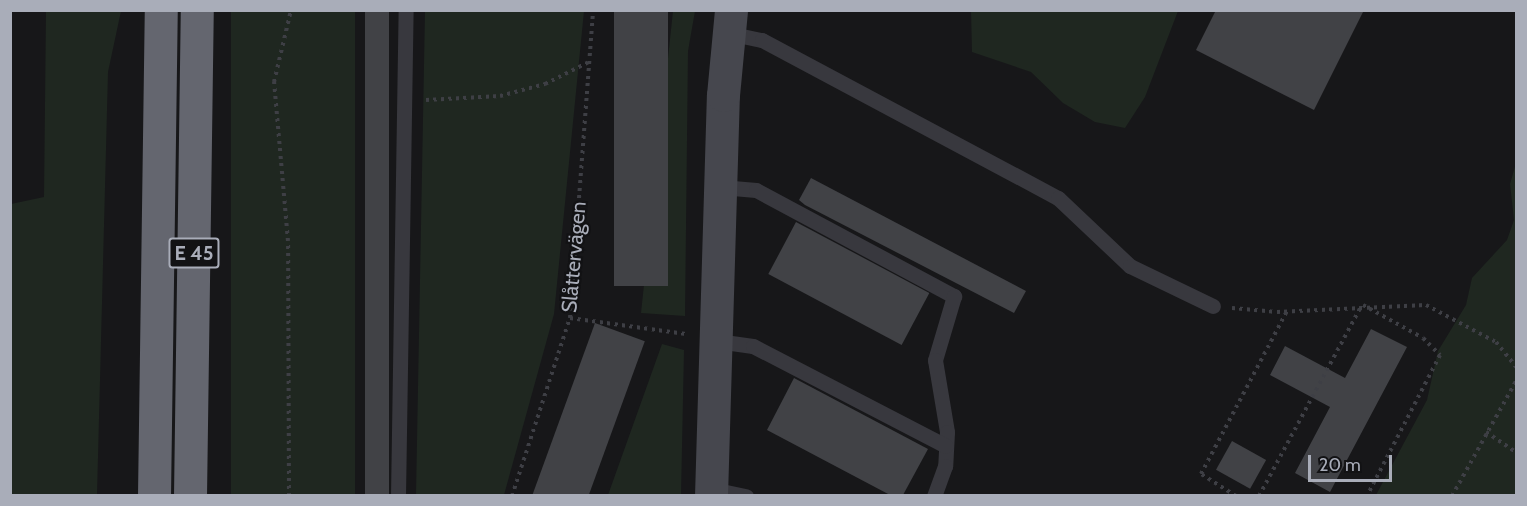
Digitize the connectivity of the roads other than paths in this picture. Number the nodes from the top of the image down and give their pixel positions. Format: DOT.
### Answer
graph roads {
  1 [pos="161,10"];
  2 [pos="197,10"];
  3 [pos="406,10"];
  4 [pos="730,22"];
  5 [pos="722,187"];
  6 [pos="1213,306"];
  7 [pos="703,338"];
  8 [pos="946,446"];
  9 [pos="712,492"];
  10 [pos="154,495"];
  11 [pos="190,495"];
  12 [pos="398,495"];
  13 [pos="746,495"];
  14 [pos="934,495"];
  1 -- 10 [label="highway, E 45"];
  2 -- 11 [label="highway, E 45"];
  3 -- 12 [label="lane"];
  4 -- 5 [label="street"];
  4 -- 6 [label="lane"];
  5 -- 7 [label="street"];
  5 -- 8 [label="lane"];
  7 -- 8 [label="lane"];
  7 -- 9 [label="street"];
  8 -- 14 [label="lane"];
  9 -- 13 [label="lane"];
}
